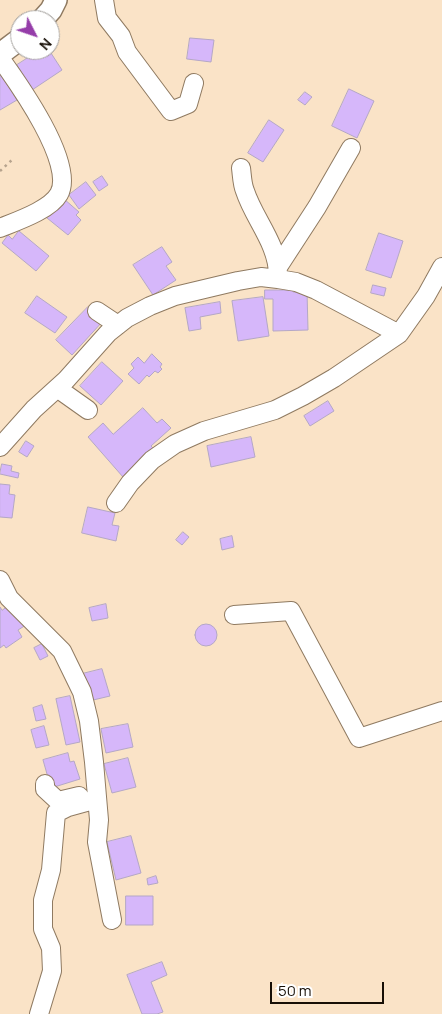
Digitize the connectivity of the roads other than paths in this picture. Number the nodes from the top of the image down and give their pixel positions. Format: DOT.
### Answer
graph roads {
  1 [pos="104,0"];
  2 [pos="10,48"];
  3 [pos="0,56"];
  4 [pos="194,83"];
  5 [pos="351,148"];
  6 [pos="242,168"];
  7 [pos="0,228"];
  8 [pos="442,267"];
  9 [pos="278,273"];
  10 [pos="97,311"];
  11 [pos="118,325"];
  12 [pos="399,334"];
  13 [pos="57,388"];
  14 [pos="88,410"];
  15 [pos="0,447"];
  16 [pos="116,503"];
  17 [pos="0,580"];
  18 [pos="234,615"];
  19 [pos="442,710"];
  20 [pos="44,784"];
  21 [pos="97,795"];
  22 [pos="112,920"];
  23 [pos="39,1014"];
  1 -- 4 [label="street"];
  2 -- 3 [label="main road"];
  3 -- 7 [label="street"];
  5 -- 9 [label="street"];
  6 -- 9 [label="street"];
  8 -- 12 [label="street"];
  9 -- 11 [label="street"];
  9 -- 12 [label="street"];
  10 -- 11 [label="street"];
  11 -- 13 [label="street"];
  12 -- 16 [label="street"];
  13 -- 14 [label="street"];
  13 -- 15 [label="street"];
  17 -- 21 [label="street"];
  18 -- 19 [label="street"];
  20 -- 21 [label="street"];
  21 -- 22 [label="street"];
  21 -- 23 [label="street"];
}
